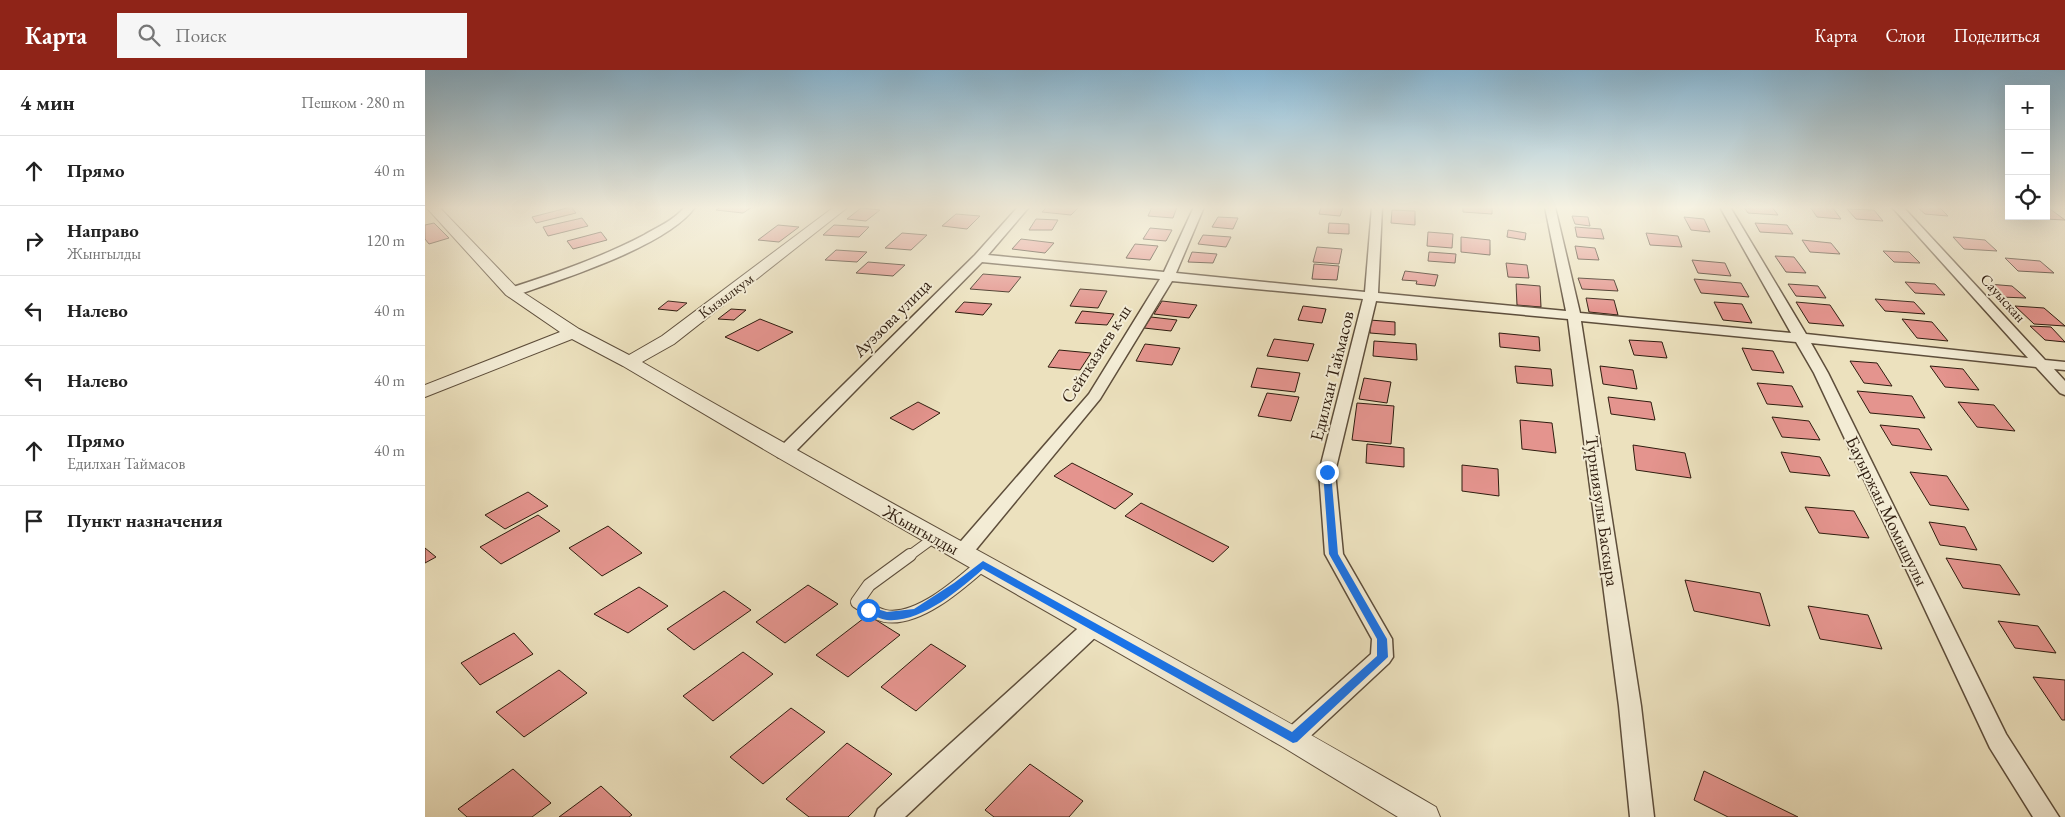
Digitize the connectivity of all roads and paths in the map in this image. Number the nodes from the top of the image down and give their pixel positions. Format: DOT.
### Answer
graph roads {
  1 [pos="465,242"];
  2 [pos="639,242"];
  3 [pos="797,242"];
  4 [pos="993,242"];
  5 [pos="1184,242"];
  6 [pos="1375,242"];
  7 [pos="1558,242"];
  8 [pos="1745,242"];
  9 [pos="1929,242"];
  10 [pos="979,258"];
  11 [pos="1168,277"];
  12 [pos="512,292"];
  13 [pos="1371,295"];
  14 [pos="1574,317"];
  15 [pos="573,333"];
  16 [pos="1800,338"];
  17 [pos="629,362"];
  18 [pos="2041,364"];
  19 [pos="2065,366"];
  20 [pos="2065,390"];
  21 [pos="425,391"];
  22 [pos="783,453"];
  23 [pos="935,537"];
  24 [pos="962,553"];
  25 [pos="983,564"];
  26 [pos="1093,627"];
  27 [pos="1293,738"];
  28 [pos="887,817"];
  29 [pos="1425,817"];
  30 [pos="1643,817"];
  31 [pos="2047,817"];
  1 -- 12 [label="street, Жынгылды"];
  2 -- 12 [label="street"];
  3 -- 17 [label="street, Кызылкум"];
  4 -- 10 [label="street, Ауэзова улица"];
  5 -- 11 [label="street, Сейтказиев к-ш"];
  6 -- 13 [label="street, Едилхан Таймасов"];
  7 -- 14 [label="street, Турниязулы Баскыра"];
  8 -- 16 [label="street, Бауыржан Момышулы"];
  9 -- 18 [label="street, Сауыскан"];
  10 -- 11 [label="street"];
  10 -- 22 [label="street, Ауэзова улица"];
  11 -- 13 [label="street"];
  11 -- 24 [label="street, Сейтказиев к-ш"];
  12 -- 15 [label="street, Жынгылды"];
  13 -- 14 [label="street"];
  13 -- 27 [label="street, Едилхан Таймасов"];
  14 -- 16 [label="street"];
  14 -- 30 [label="street, Турниязулы Баскыра"];
  15 -- 17 [label="street, Жынгылды"];
  15 -- 21 [label="street"];
  16 -- 18 [label="street"];
  16 -- 31 [label="street, Бауыржан Момышулы"];
  17 -- 22 [label="street, Жынгылды"];
  18 -- 19 [label="street"];
  18 -- 20 [label="street, Сауыскан"];
  22 -- 23 [label="street, Жынгылды"];
  23 -- 24 [label="street, Жынгылды"];
  23 -- 25 [label="lane"];
  24 -- 25 [label="street, Жынгылды"];
  25 -- 26 [label="street, Жынгылды"];
  26 -- 27 [label="street, Жынгылды"];
  26 -- 28 [label="street"];
  27 -- 29 [label="street, Жынгылды"];
}
